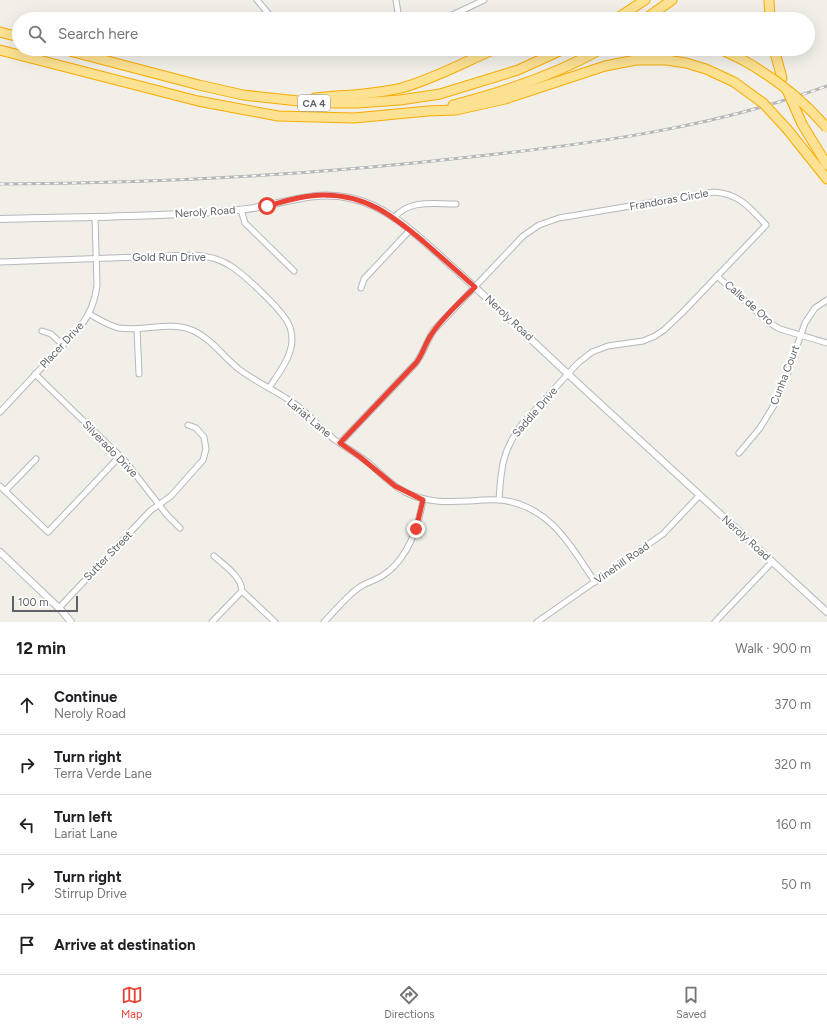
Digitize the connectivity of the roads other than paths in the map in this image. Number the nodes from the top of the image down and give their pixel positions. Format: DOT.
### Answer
graph roads {
  1 [pos="257,0"];
  2 [pos="396,0"];
  3 [pos="484,0"];
  4 [pos="645,0"];
  5 [pos="672,0"];
  6 [pos="769,0"];
  7 [pos="267,12"];
  8 [pos="398,12"];
  9 [pos="459,12"];
  10 [pos="627,12"];
  11 [pos="655,12"];
  12 [pos="770,12"];
  13 [pos="0,32"];
  14 [pos="12,36"];
  15 [pos="0,50"];
  16 [pos="12,53"];
  17 [pos="0,55"];
  18 [pos="23,56"];
  19 [pos="89,56"];
  20 [pos="480,56"];
  21 [pos="549,56"];
  22 [pos="589,56"];
  23 [pos="735,56"];
  24 [pos="776,56"];
  25 [pos="49,63"];
  26 [pos="291,101"];
  27 [pos="428,111"];
  28 [pos="827,128"];
  29 [pos="827,165"];
  30 [pos="827,179"];
  31 [pos="456,204"];
  32 [pos="241,210"];
  33 [pos="95,217"];
  34 [pos="394,218"];
  35 [pos="0,219"];
  36 [pos="410,230"];
  37 [pos="96,258"];
  38 [pos="0,262"];
  39 [pos="294,271"];
  40 [pos="717,276"];
  41 [pos="475,287"];
  42 [pos="361,288"];
  43 [pos="827,300"];
  44 [pos="89,314"];
  45 [pos="137,329"];
  46 [pos="42,331"];
  47 [pos="801,335"];
  48 [pos="827,343"];
  49 [pos="63,345"];
  50 [pos="35,374"];
  51 [pos="139,374"];
  52 [pos="568,374"];
  53 [pos="269,388"];
  54 [pos="0,412"];
  55 [pos="188,425"];
  56 [pos="340,443"];
  57 [pos="739,452"];
  58 [pos="120,456"];
  59 [pos="36,459"];
  60 [pos="0,486"];
  61 [pos="5,491"];
  62 [pos="700,496"];
  63 [pos="423,500"];
  64 [pos="499,500"];
  65 [pos="159,505"];
  66 [pos="180,528"];
  67 [pos="0,552"];
  68 [pos="214,556"];
  69 [pos="772,562"];
  70 [pos="595,582"];
  71 [pos="242,591"];
  72 [pos="59,608"];
  73 [pos="827,612"];
  74 [pos="71,622"];
  75 [pos="212,622"];
  76 [pos="275,622"];
  77 [pos="324,622"];
  78 [pos="537,622"];
  79 [pos="715,622"];
  1 -- 7 [label="street"];
  2 -- 8 [label="street"];
  3 -- 9 [label="street"];
  4 -- 10 [label="highway"];
  5 -- 11 [label="highway"];
  6 -- 12 [label="highway"];
  13 -- 14 [label="highway"];
  15 -- 16 [label="highway, CA 4"];
  17 -- 25 [label="highway"];
  18 -- 25 [label="highway, CA 4"];
  19 -- 26 [label="highway, CA 4"];
  20 -- 26 [label="highway"];
  21 -- 26 [label="highway, CA 4"];
  22 -- 27 [label="highway, CA 4"];
  23 -- 28 [label="highway, bridge"];
  24 -- 29 [label="highway, bridge"];
  25 -- 27 [label="highway, CA 4"];
  27 -- 30 [label="highway, bridge"];
  31 -- 34 [label="street"];
  32 -- 33 [label="street, Neroly Road"];
  32 -- 34 [label="street, Neroly Road"];
  32 -- 39 [label="street"];
  33 -- 35 [label="street, Neroly Road"];
  33 -- 37 [label="street, Placer Drive"];
  34 -- 36 [label="street, Neroly Road"];
  36 -- 41 [label="street, Neroly Road"];
  36 -- 42 [label="street"];
  37 -- 38 [label="street, Gold Run Drive"];
  37 -- 44 [label="street, Placer Drive"];
  37 -- 53 [label="street, Gold Run Drive"];
  40 -- 41 [label="street, Frandoras Circle"];
  40 -- 47 [label="street, Calle de Oro"];
  40 -- 52 [label="street, Frandoras Circle"];
  41 -- 52 [label="street, Neroly Road"];
  41 -- 56 [label="street"];
  43 -- 47 [label="street, Cunha Court"];
  44 -- 45 [label="street, Lariat Lane"];
  44 -- 49 [label="street, Placer Drive"];
  45 -- 51 [label="street"];
  45 -- 53 [label="street, Lariat Lane"];
  46 -- 49 [label="street"];
  47 -- 48 [label="street, Calle de Oro"];
  47 -- 57 [label="street, Cunha Court"];
  49 -- 50 [label="street, Placer Drive"];
  50 -- 54 [label="street, Placer Drive"];
  50 -- 58 [label="street, Silverado Drive"];
  52 -- 62 [label="street, Neroly Road"];
  52 -- 64 [label="street, Saddle Drive"];
  53 -- 56 [label="street, Lariat Lane"];
  55 -- 65 [label="street, Sutter Street"];
  56 -- 63 [label="street, Lariat Lane"];
  58 -- 61 [label="street"];
  58 -- 65 [label="street, Silverado Drive"];
  59 -- 61 [label="street"];
  60 -- 61 [label="street"];
  62 -- 69 [label="street, Neroly Road"];
  62 -- 70 [label="street, Vinehill Road"];
  63 -- 64 [label="street, Lariat Lane"];
  63 -- 77 [label="street"];
  64 -- 70 [label="street, Lariat Lane"];
  65 -- 66 [label="street, Silverado Drive"];
  65 -- 72 [label="street, Sutter Street"];
  67 -- 72 [label="street"];
  68 -- 71 [label="street"];
  69 -- 73 [label="street, Neroly Road"];
  69 -- 79 [label="street"];
  70 -- 78 [label="street, Vinehill Road"];
  71 -- 75 [label="street"];
  71 -- 76 [label="street"];
  72 -- 74 [label="street"];
}
